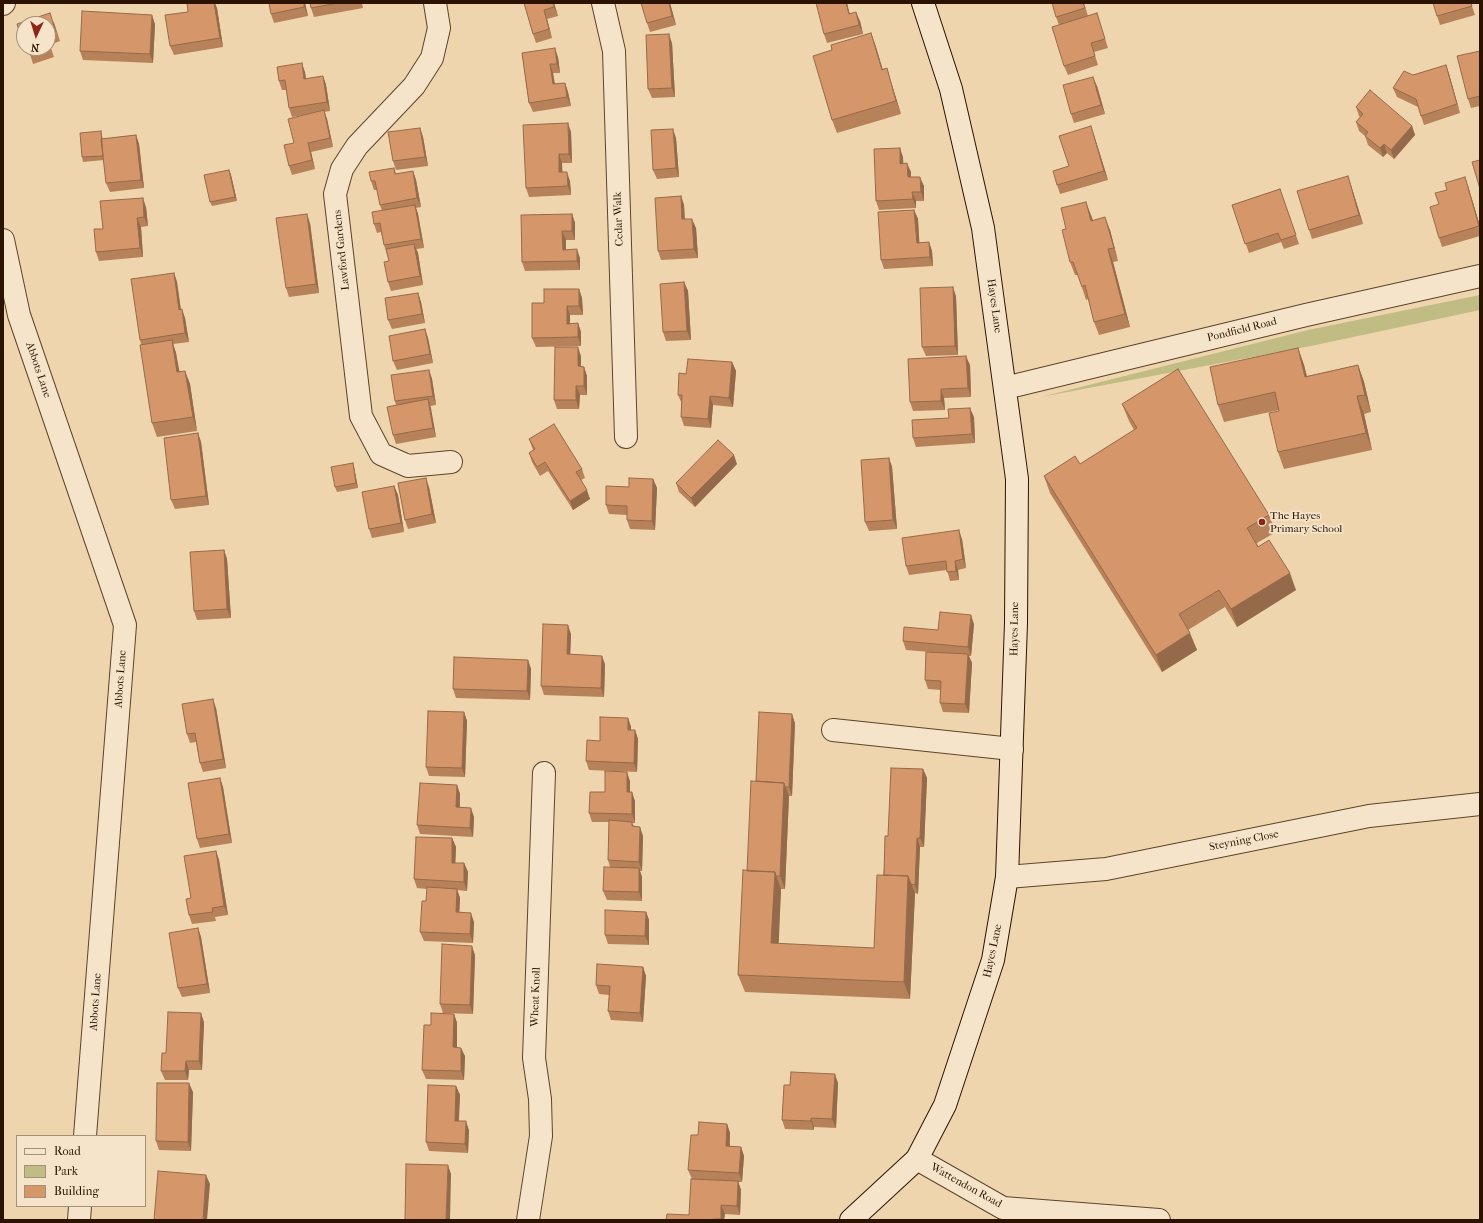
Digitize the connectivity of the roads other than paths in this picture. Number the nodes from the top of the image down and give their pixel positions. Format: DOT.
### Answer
graph roads {
  1 [pos="435,3"];
  2 [pos="603,3"];
  3 [pos="923,3"];
  4 [pos="3,240"];
  5 [pos="1480,276"];
  6 [pos="1005,388"];
  7 [pos="626,437"];
  8 [pos="451,462"];
  9 [pos="833,730"];
  10 [pos="1012,749"];
  11 [pos="544,773"];
  12 [pos="1480,804"];
  13 [pos="1007,877"];
  14 [pos="85,1135"];
  15 [pos="917,1159"];
  16 [pos="80,1207"];
  17 [pos="79,1220"];
  18 [pos="528,1220"];
  19 [pos="851,1220"];
  20 [pos="1159,1220"];
  1 -- 8 [label="street, Lawford Gardens"];
  2 -- 7 [label="street, Cedar Walk"];
  3 -- 6 [label="street, Hayes Lane"];
  4 -- 14 [label="street, Abbots Lane"];
  5 -- 6 [label="street, Pondfield Road"];
  6 -- 10 [label="street, Hayes Lane"];
  9 -- 10 [label="street"];
  10 -- 13 [label="street, Hayes Lane"];
  11 -- 18 [label="street, Wheat Knoll"];
  12 -- 13 [label="street, Steyning Close"];
  13 -- 15 [label="street, Hayes Lane"];
  15 -- 19 [label="street, Hayes Lane"];
  15 -- 20 [label="street, Wattendon Road"];
  16 -- 17 [label="street"];
}
